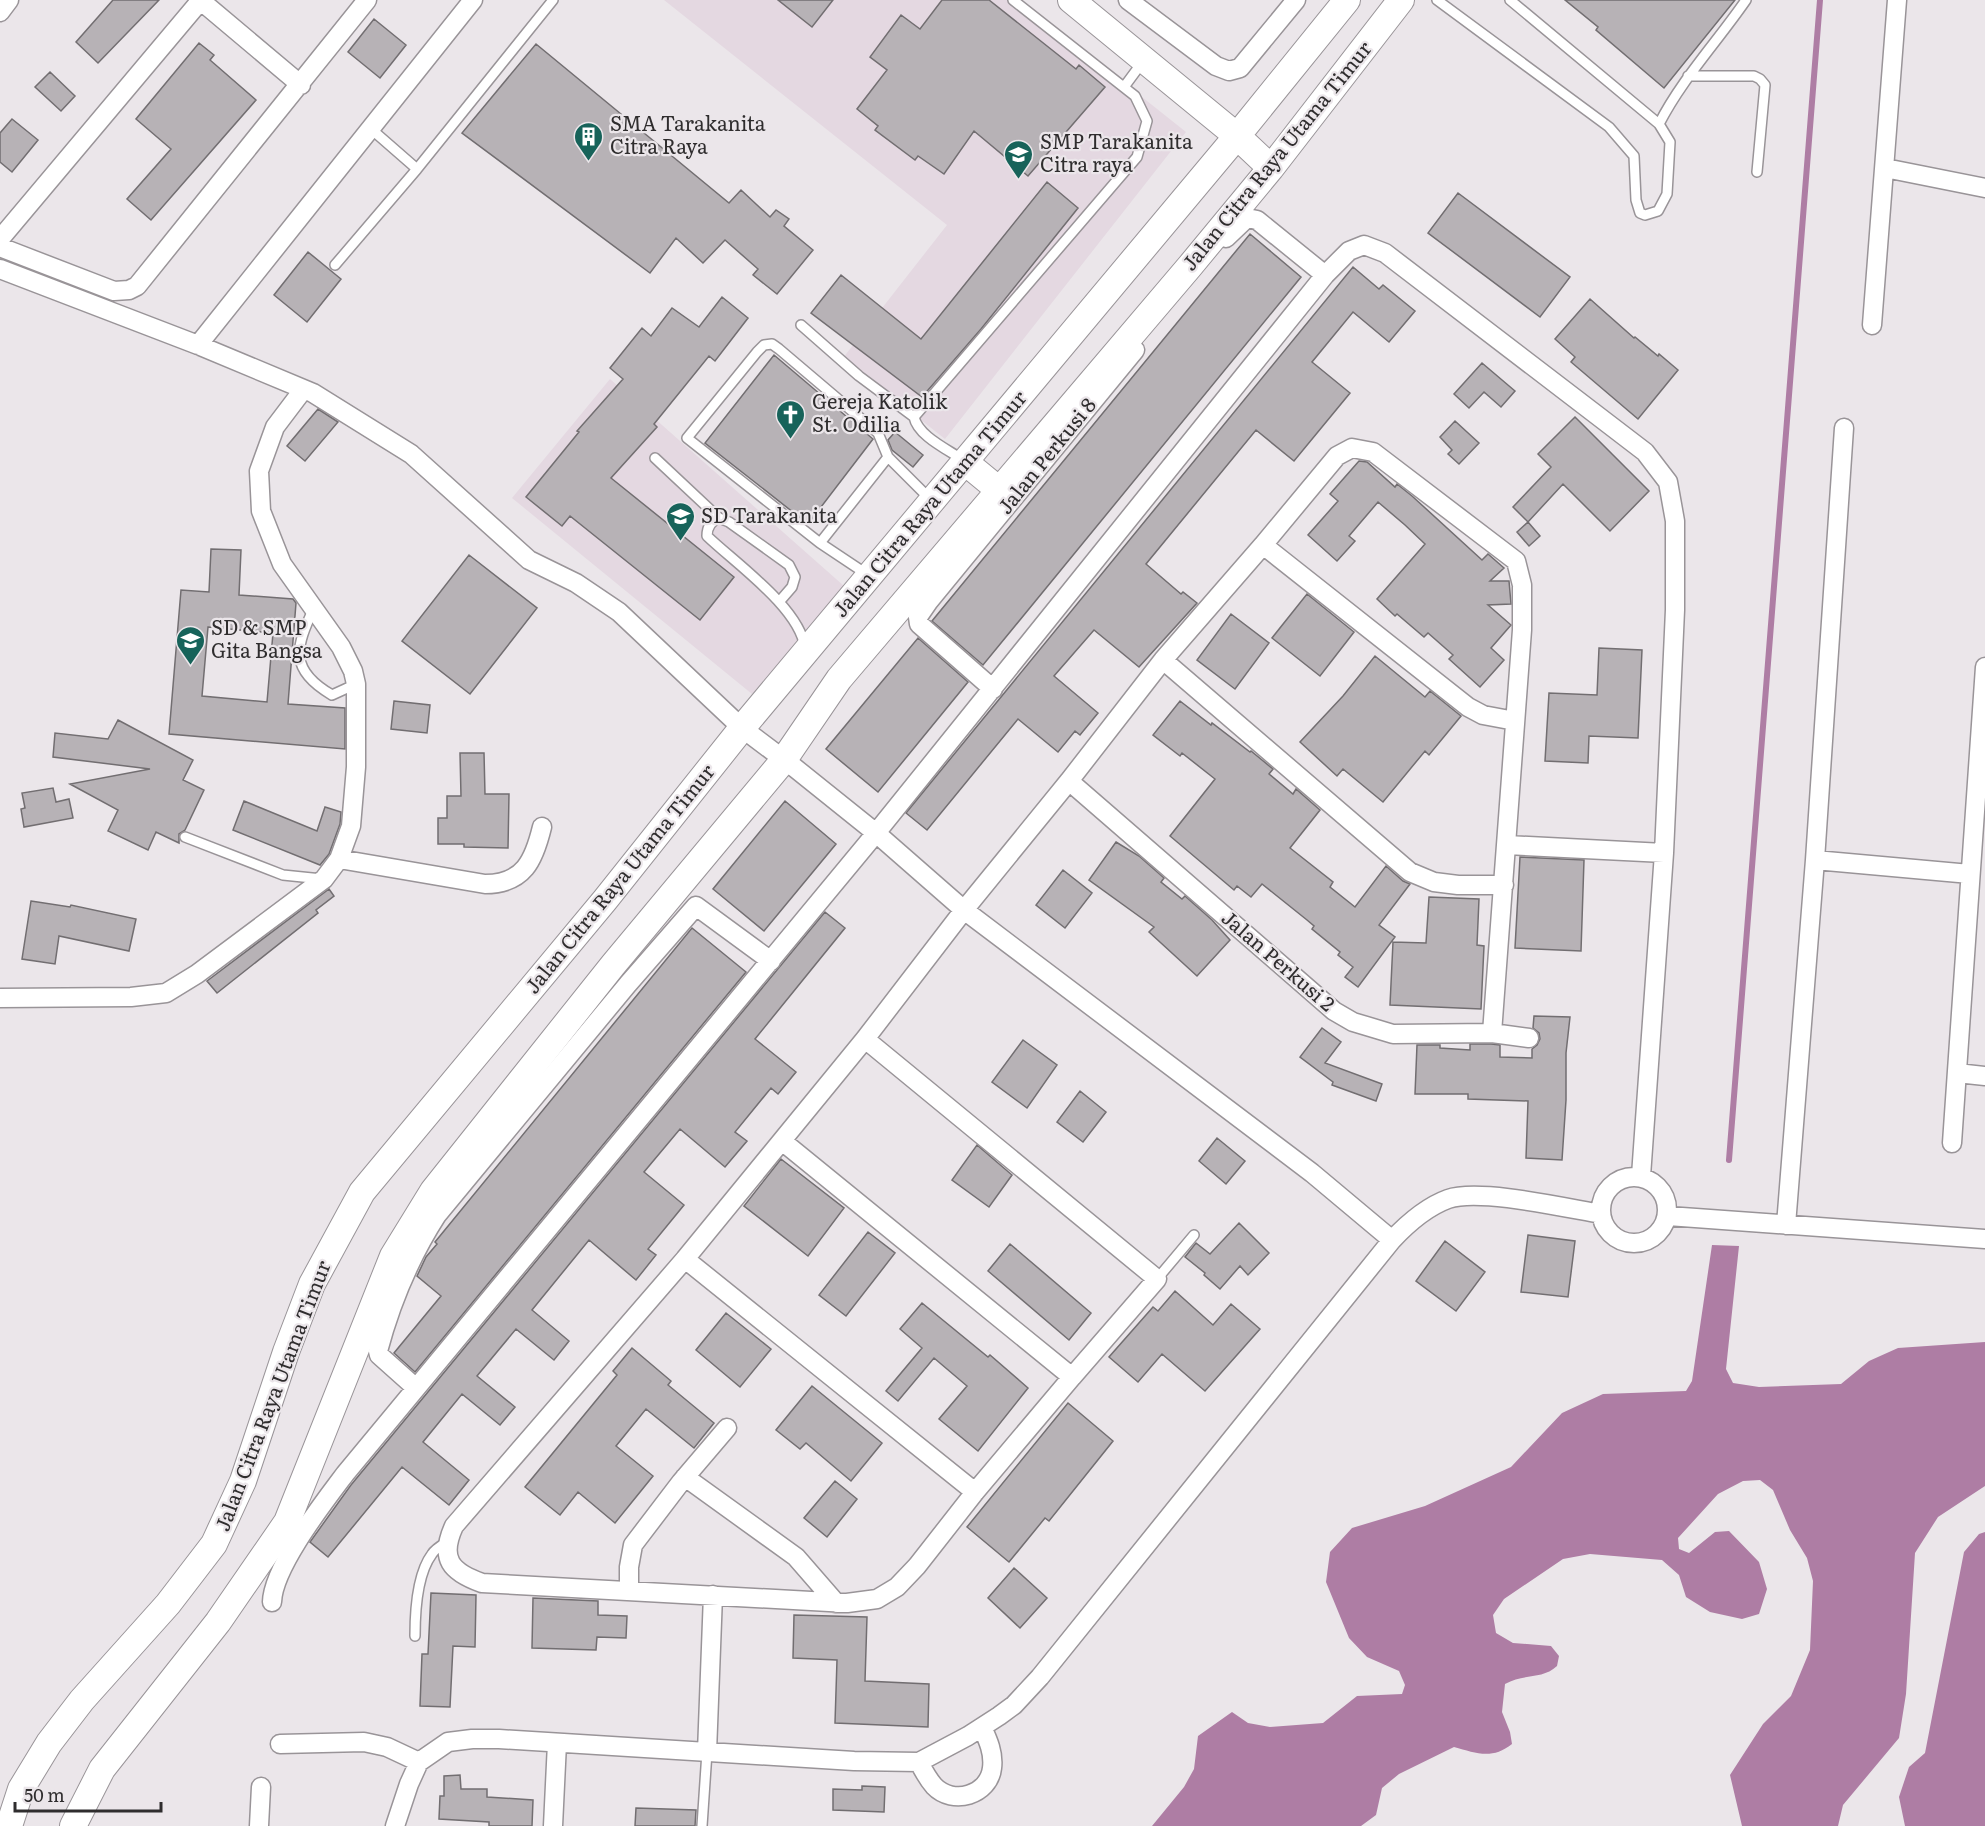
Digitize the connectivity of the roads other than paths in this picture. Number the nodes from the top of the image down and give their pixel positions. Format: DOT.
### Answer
graph roads {
  1 [pos="9,0"];
  2 [pos="201,0"];
  3 [pos="367,0"];
  4 [pos="473,0"];
  5 [pos="553,0"];
  6 [pos="1013,0"];
  7 [pos="1071,0"];
  8 [pos="1128,0"];
  9 [pos="1296,0"];
  10 [pos="1347,0"];
  11 [pos="1401,0"];
  12 [pos="1437,0"];
  13 [pos="1510,0"];
  14 [pos="1746,0"];
  15 [pos="1897,0"];
  16 [pos="0,12"];
  17 [pos="1144,60"];
  18 [pos="1688,76"];
  19 [pos="301,85"];
  20 [pos="1124,87"];
  21 [pos="1659,124"];
  22 [pos="370,128"];
  23 [pos="1237,136"];
  24 [pos="1271,168"];
  25 [pos="1885,168"];
  26 [pos="417,169"];
  27 [pos="1757,172"];
  28 [pos="1985,188"];
  29 [pos="0,239"];
  30 [pos="0,247"];
  31 [pos="335,265"];
  32 [pos="0,269"];
  33 [pos="1325,276"];
  34 [pos="801,325"];
  35 [pos="1872,326"];
  36 [pos="198,345"];
  37 [pos="303,390"];
  38 [pos="914,417"];
  39 [pos="1844,428"];
  40 [pos="888,457"];
  41 [pos="656,458"];
  42 [pos="965,462"];
  43 [pos="999,490"];
  44 [pos="932,500"];
  45 [pos="719,518"];
  46 [pos="820,543"];
  47 [pos="1263,545"];
  48 [pos="870,577"];
  49 [pos="779,602"];
  50 [pos="314,608"];
  51 [pos="806,654"];
  52 [pos="1163,660"];
  53 [pos="1985,667"];
  54 [pos="1985,676"];
  55 [pos="356,684"];
  56 [pos="993,689"];
  57 [pos="1515,722"];
  58 [pos="742,728"];
  59 [pos="783,761"];
  60 [pos="1069,781"];
  61 [pos="542,827"];
  62 [pos="1979,827"];
  63 [pos="876,833"];
  64 [pos="185,837"];
  65 [pos="1507,845"];
  66 [pos="1664,853"];
  67 [pos="339,859"];
  68 [pos="1815,860"];
  69 [pos="1970,874"];
  70 [pos="324,879"];
  71 [pos="1504,885"];
  72 [pos="964,910"];
  73 [pos="1976,922"];
  74 [pos="771,961"];
  75 [pos="0,998"];
  76 [pos="1492,1033"];
  77 [pos="1529,1038"];
  78 [pos="865,1039"];
  79 [pos="1957,1073"];
  80 [pos="1985,1076"];
  81 [pos="782,1141"];
  82 [pos="1952,1143"];
  83 [pos="1641,1176"];
  84 [pos="1601,1214"];
  85 [pos="1668,1216"];
  86 [pos="1786,1225"];
  87 [pos="1194,1235"];
  88 [pos="1985,1239"];
  89 [pos="1392,1240"];
  90 [pos="685,1258"];
  91 [pos="1157,1279"];
  92 [pos="1071,1377"];
  93 [pos="416,1388"];
  94 [pos="727,1428"];
  95 [pos="685,1477"];
  96 [pos="975,1492"];
  97 [pos="447,1542"];
  98 [pos="629,1591"];
  99 [pos="713,1595"];
  100 [pos="272,1602"];
  101 [pos="836,1602"];
  102 [pos="415,1636"];
  103 [pos="982,1727"];
  104 [pos="557,1743"];
  105 [pos="280,1744"];
  106 [pos="706,1752"];
  107 [pos="419,1762"];
  108 [pos="919,1762"];
  109 [pos="261,1787"];
  110 [pos="6,1825"];
  111 [pos="73,1826"];
  112 [pos="259,1826"];
  113 [pos="395,1826"];
  114 [pos="554,1826"];
  115 [pos="702,1826"];
  1 -- 16 [label="street"];
  2 -- 19 [label="street"];
  2 -- 29 [label="street"];
  3 -- 19 [label="street"];
  4 -- 22 [label="street"];
  5 -- 26 [label="lane"];
  6 -- 20 [label="lane"];
  7 -- 17 [label="main road"];
  8 -- 9 [label="street"];
  10 -- 23 [label="main road, Jalan Citra Raya Utama Timur"];
  11 -- 24 [label="main road, Jalan Citra Raya Utama Timur"];
  12 -- 21 [label="lane"];
  13 -- 21 [label="lane"];
  14 -- 18 [label="lane"];
  15 -- 25 [label="street"];
  17 -- 20 [label="lane"];
  17 -- 23 [label="main road"];
  18 -- 21 [label="lane"];
  18 -- 27 [label="lane"];
  19 -- 30 [label="street"];
  20 -- 38 [label="lane"];
  22 -- 26 [label="lane"];
  22 -- 36 [label="street"];
  23 -- 24 [label="main road"];
  23 -- 42 [label="main road, Jalan Citra Raya Utama Timur"];
  24 -- 43 [label="main road, Jalan Citra Raya Utama Timur"];
  25 -- 28 [label="street"];
  25 -- 35 [label="street"];
  26 -- 31 [label="lane"];
  32 -- 36 [label="street"];
  33 -- 56 [label="street"];
  33 -- 56 [label="street, Jalan Perkusi 8"];
  33 -- 66 [label="street"];
  34 -- 38 [label="lane"];
  36 -- 37 [label="street"];
  37 -- 50 [label="street"];
  37 -- 58 [label="street"];
  38 -- 42 [label="lane"];
  39 -- 68 [label="street"];
  40 -- 44 [label="lane"];
  40 -- 46 [label="lane"];
  40 -- 46 [label="lane"];
  41 -- 45 [label="lane"];
  42 -- 43 [label="main road"];
  42 -- 44 [label="main road, Jalan Citra Raya Utama Timur"];
  43 -- 59 [label="main road, Jalan Citra Raya Utama Timur"];
  44 -- 48 [label="main road, Jalan Citra Raya Utama Timur"];
  45 -- 49 [label="lane"];
  45 -- 49 [label="lane"];
  46 -- 48 [label="lane"];
  47 -- 52 [label="street"];
  47 -- 57 [label="street"];
  47 -- 57 [label="street"];
  48 -- 51 [label="main road, Jalan Citra Raya Utama Timur"];
  49 -- 51 [label="lane"];
  50 -- 55 [label="street"];
  50 -- 55 [label="lane"];
  51 -- 58 [label="main road, Jalan Citra Raya Utama Timur"];
  52 -- 60 [label="street"];
  52 -- 71 [label="street"];
  53 -- 54 [label="street"];
  54 -- 62 [label="street"];
  55 -- 67 [label="street"];
  56 -- 63 [label="street"];
  57 -- 65 [label="street"];
  58 -- 59 [label="street"];
  58 -- 110 [label="main road, Jalan Citra Raya Utama Timur"];
  59 -- 63 [label="street"];
  59 -- 111 [label="main road, Jalan Citra Raya Utama Timur"];
  60 -- 72 [label="street"];
  60 -- 76 [label="street, Jalan Perkusi 2"];
  61 -- 67 [label="street"];
  62 -- 69 [label="street"];
  63 -- 72 [label="street"];
  63 -- 74 [label="street"];
  64 -- 70 [label="lane"];
  65 -- 66 [label="street"];
  65 -- 71 [label="street"];
  66 -- 83 [label="street"];
  67 -- 70 [label="street"];
  68 -- 69 [label="street"];
  68 -- 86 [label="street"];
  69 -- 73 [label="street"];
  70 -- 75 [label="street"];
  71 -- 76 [label="street"];
  72 -- 78 [label="street"];
  72 -- 89 [label="street"];
  73 -- 79 [label="street"];
  74 -- 93 [label="street"];
  74 -- 93 [label="street"];
  76 -- 77 [label="street, Jalan Perkusi 2"];
  78 -- 81 [label="street"];
  78 -- 91 [label="street"];
  79 -- 80 [label="street"];
  79 -- 82 [label="street"];
  81 -- 90 [label="street"];
  81 -- 92 [label="street"];
  83 -- 84 [label="street"];
  83 -- 85 [label="street"];
  84 -- 85 [label="street"];
  84 -- 89 [label="street"];
  85 -- 86 [label="street"];
  86 -- 88 [label="street"];
  87 -- 91 [label="lane"];
  89 -- 103 [label="street"];
  90 -- 96 [label="street"];
  90 -- 97 [label="street"];
  91 -- 92 [label="street"];
  92 -- 96 [label="street"];
  93 -- 100 [label="street"];
  94 -- 95 [label="street"];
  95 -- 98 [label="street"];
  95 -- 101 [label="street"];
  96 -- 101 [label="street"];
  97 -- 98 [label="street"];
  97 -- 102 [label="lane"];
  98 -- 99 [label="street"];
  99 -- 101 [label="street"];
  99 -- 106 [label="street"];
  103 -- 108 [label="street"];
  103 -- 108 [label="street"];
  104 -- 106 [label="street"];
  104 -- 107 [label="street"];
  104 -- 114 [label="street"];
  105 -- 107 [label="street"];
  106 -- 108 [label="street"];
  106 -- 115 [label="lane"];
  107 -- 113 [label="street"];
  109 -- 112 [label="street"];
}
